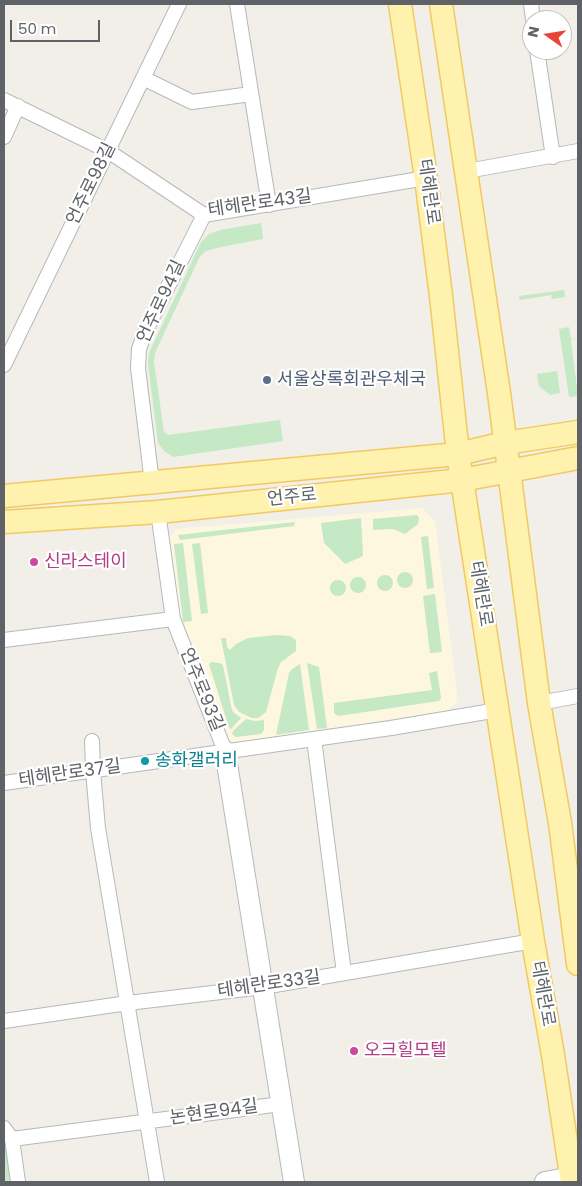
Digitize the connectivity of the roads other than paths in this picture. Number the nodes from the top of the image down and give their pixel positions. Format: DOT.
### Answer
graph roads {
  1 [pos="179,4"];
  2 [pos="237,4"];
  3 [pos="400,4"];
  4 [pos="441,4"];
  5 [pos="539,60"];
  6 [pos="143,78"];
  7 [pos="252,94"];
  8 [pos="4,100"];
  9 [pos="18,106"];
  10 [pos="4,137"];
  11 [pos="108,151"];
  12 [pos="578,151"];
  13 [pos="553,156"];
  14 [pos="467,171"];
  15 [pos="426,178"];
  16 [pos="269,205"];
  17 [pos="204,215"];
  18 [pos="4,364"];
  19 [pos="578,432"];
  20 [pos="505,443"];
  21 [pos="458,454"];
  22 [pos="578,458"];
  23 [pos="510,471"];
  24 [pos="462,480"];
  25 [pos="152,483"];
  26 [pos="4,496"];
  27 [pos="158,512"];
  28 [pos="4,522"];
  29 [pos="173,619"];
  30 [pos="4,640"];
  31 [pos="578,696"];
  32 [pos="539,703"];
  33 [pos="498,710"];
  34 [pos="314,739"];
  35 [pos="92,740"];
  36 [pos="225,751"];
  37 [pos="93,771"];
  38 [pos="4,783"];
  39 [pos="576,932"];
  40 [pos="533,941"];
  41 [pos="578,964"];
  42 [pos="344,973"];
  43 [pos="263,987"];
  44 [pos="128,1002"];
  45 [pos="4,1021"];
  46 [pos="281,1104"];
  47 [pos="146,1122"];
  48 [pos="8,1133"];
  49 [pos="572,1180"];
  50 [pos="18,1182"];
  51 [pos="157,1182"];
  52 [pos="294,1182"];
  53 [pos="545,1182"];
  1 -- 6 [label="street, 언주로98길"];
  2 -- 7 [label="street"];
  3 -- 15 [label="main road, 테헤란로"];
  4 -- 14 [label="main road"];
  5 -- 13 [label="street"];
  6 -- 7 [label="street"];
  6 -- 11 [label="street, 언주로98길"];
  7 -- 16 [label="street"];
  8 -- 9 [label="street, 테헤란로43길"];
  9 -- 10 [label="street"];
  9 -- 11 [label="street, 테헤란로43길"];
  11 -- 17 [label="street, 테헤란로43길"];
  11 -- 18 [label="street, 언주로98길"];
  12 -- 13 [label="street"];
  13 -- 14 [label="street"];
  14 -- 20 [label="main road"];
  15 -- 16 [label="street, 테헤란로43길"];
  15 -- 21 [label="main road, 테헤란로"];
  16 -- 17 [label="street, 테헤란로43길"];
  17 -- 25 [label="street, 언주로94길"];
  19 -- 20 [label="main road, 언주로"];
  20 -- 21 [label="main road, 언주로"];
  20 -- 23 [label="main road"];
  21 -- 24 [label="main road, 테헤란로"];
  21 -- 25 [label="main road, 언주로"];
  22 -- 23 [label="main road, 언주로"];
  23 -- 24 [label="main road, 언주로"];
  23 -- 32 [label="main road"];
  24 -- 27 [label="main road, 언주로"];
  24 -- 33 [label="main road, 테헤란로"];
  25 -- 26 [label="main road, 언주로"];
  27 -- 28 [label="main road, 언주로"];
  27 -- 29 [label="street, 언주로93길"];
  29 -- 30 [label="street"];
  29 -- 36 [label="street, 언주로93길"];
  31 -- 32 [label="street"];
  32 -- 39 [label="main road"];
  33 -- 34 [label="street, 테헤란로37길"];
  33 -- 40 [label="main road, 테헤란로"];
  34 -- 36 [label="street, 테헤란로37길"];
  34 -- 42 [label="street"];
  35 -- 37 [label="street"];
  36 -- 37 [label="street, 테헤란로37길"];
  36 -- 43 [label="street, 언주로93길"];
  37 -- 38 [label="street, 테헤란로37길"];
  37 -- 44 [label="street"];
  39 -- 41 [label="main road"];
  40 -- 42 [label="street, 테헤란로33길"];
  40 -- 49 [label="main road, 테헤란로"];
  42 -- 43 [label="street, 테헤란로33길"];
  43 -- 44 [label="street, 테헤란로33길"];
  43 -- 46 [label="street, 논현로94길"];
  44 -- 45 [label="street, 테헤란로33길"];
  44 -- 47 [label="street"];
  46 -- 47 [label="street, 논현로94길"];
  46 -- 52 [label="street, 논현로94길"];
  47 -- 48 [label="street, 논현로94길"];
  47 -- 51 [label="street"];
  48 -- 50 [label="street"];
  49 -- 53 [label="street"];
}
